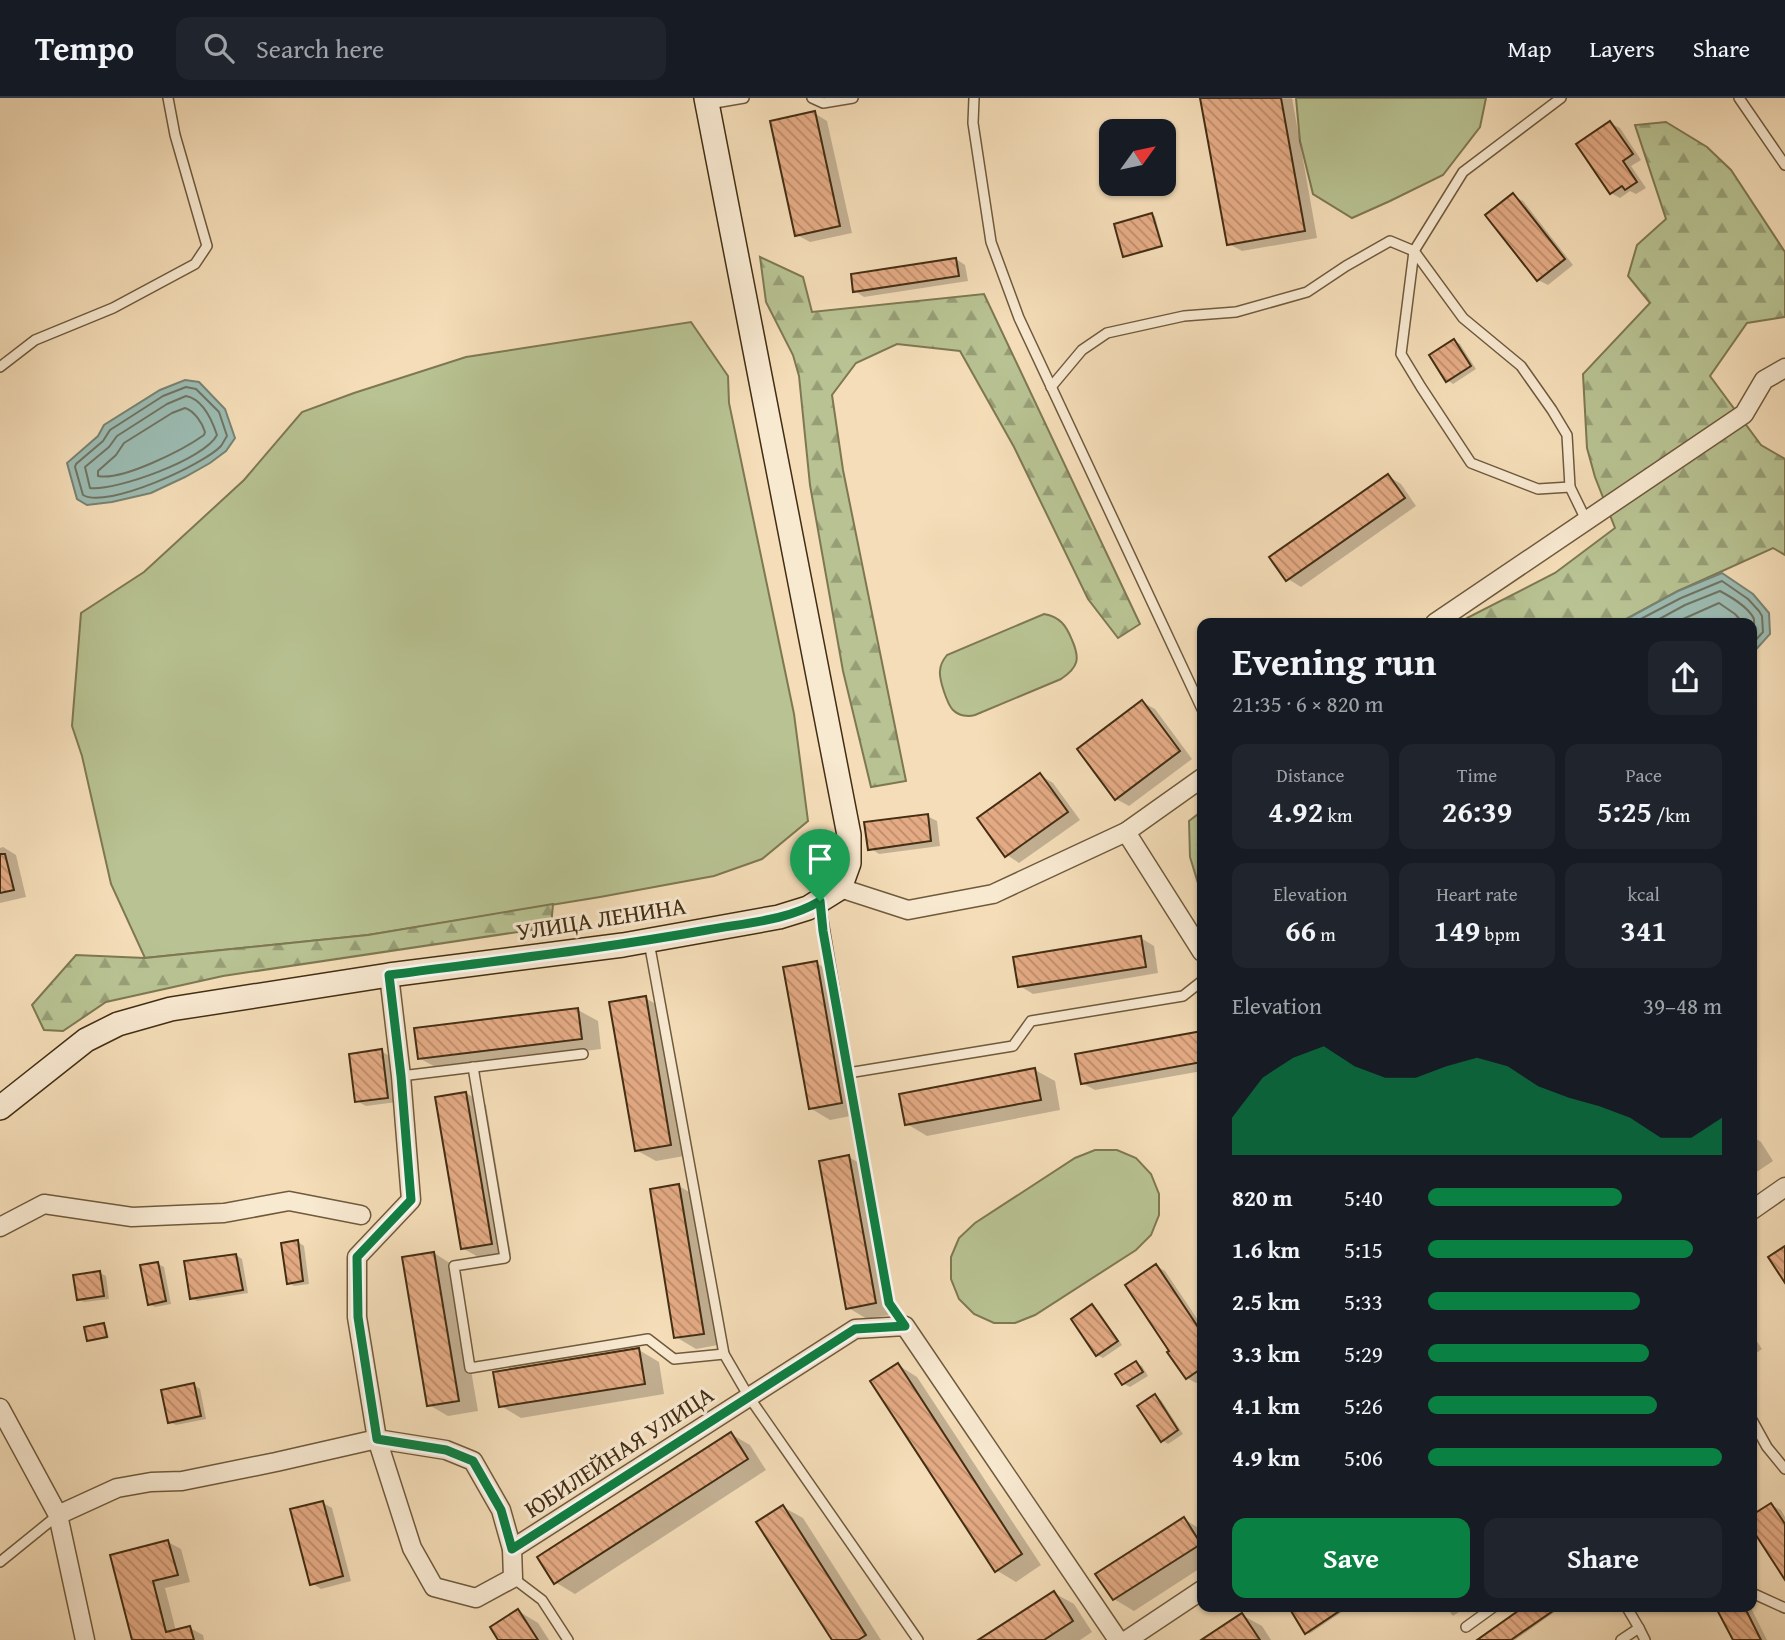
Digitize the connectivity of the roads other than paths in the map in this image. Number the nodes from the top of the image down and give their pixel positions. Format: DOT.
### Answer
graph roads {
  1 [pos="168,98"];
  2 [pos="744,98"];
  3 [pos="812,98"];
  4 [pos="853,98"];
  5 [pos="974,98"];
  6 [pos="1561,98"];
  7 [pos="1739,98"];
  8 [pos="706,101"];
  9 [pos="1785,165"];
  10 [pos="1414,251"];
  11 [pos="0,367"];
  12 [pos="1785,368"];
  13 [pos="1051,387"];
  14 [pos="1570,487"];
  15 [pos="1587,522"];
  16 [pos="1443,618"];
  17 [pos="1197,698"];
  18 [pos="1197,781"];
  19 [pos="1126,832"];
  20 [pos="840,888"];
  21 [pos="820,901"];
  22 [pos="648,940"];
  23 [pos="1197,944"];
  24 [pos="389,975"];
  25 [pos="1197,985"];
  26 [pos="583,1054"];
  27 [pos="473,1067"];
  28 [pos="848,1073"];
  29 [pos="401,1076"];
  30 [pos="0,1108"];
  31 [pos="1785,1187"];
  32 [pos="1757,1207"];
  33 [pos="361,1215"];
  34 [pos="0,1227"];
  35 [pos="905,1326"];
  36 [pos="723,1353"];
  37 [pos="748,1397"];
  38 [pos="0,1408"];
  39 [pos="1757,1429"];
  40 [pos="377,1439"];
  41 [pos="1785,1469"];
  42 [pos="58,1515"];
  43 [pos="512,1549"];
  44 [pos="0,1562"];
  45 [pos="513,1578"];
  46 [pos="1197,1593"];
  47 [pos="1757,1595"];
  48 [pos="1785,1608"];
  49 [pos="1487,1612"];
  50 [pos="1630,1612"];
  51 [pos="1466,1627"];
  52 [pos="1639,1628"];
  53 [pos="85,1640"];
  54 [pos="568,1640"];
  55 [pos="918,1640"];
  56 [pos="1118,1640"];
  57 [pos="1127,1640"];
  58 [pos="1621,1640"];
  59 [pos="1645,1640"];
  1 -- 11 [label="lane"];
  2 -- 8 [label="lane"];
  3 -- 4 [label="lane"];
  5 -- 13 [label="lane"];
  6 -- 10 [label="lane"];
  7 -- 9 [label="lane"];
  8 -- 20 [label="street"];
  10 -- 13 [label="lane"];
  10 -- 14 [label="lane"];
  10 -- 14 [label="lane"];
  12 -- 15 [label="street"];
  13 -- 17 [label="lane"];
  14 -- 15 [label="lane"];
  15 -- 16 [label="street"];
  18 -- 19 [label="street"];
  19 -- 20 [label="street"];
  19 -- 23 [label="street"];
  20 -- 21 [label="street, УЛИЦА ЛЕНИНА"];
  21 -- 22 [label="street, УЛИЦА ЛЕНИНА"];
  21 -- 28 [label="lane"];
  22 -- 24 [label="street, УЛИЦА ЛЕНИНА"];
  22 -- 36 [label="lane"];
  24 -- 29 [label="street"];
  24 -- 30 [label="street, УЛИЦА ЛЕНИНА"];
  25 -- 28 [label="lane"];
  26 -- 27 [label="lane"];
  27 -- 29 [label="lane"];
  27 -- 36 [label="lane"];
  28 -- 35 [label="lane"];
  29 -- 40 [label="street"];
  31 -- 32 [label="street"];
  33 -- 34 [label="street"];
  35 -- 37 [label="street, ЮБИЛЕЙНАЯ УЛИЦА"];
  35 -- 56 [label="street"];
  36 -- 37 [label="lane"];
  37 -- 43 [label="street, ЮБИЛЕЙНАЯ УЛИЦА"];
  37 -- 55 [label="lane"];
  38 -- 42 [label="street"];
  39 -- 41 [label="lane"];
  40 -- 42 [label="street"];
  40 -- 43 [label="street"];
  40 -- 45 [label="street"];
  42 -- 44 [label="lane"];
  42 -- 53 [label="street"];
  43 -- 45 [label="street, ЮБИЛЕЙНАЯ УЛИЦА"];
  45 -- 54 [label="lane"];
  46 -- 57 [label="street"];
  47 -- 48 [label="lane"];
  49 -- 51 [label="lane"];
  50 -- 52 [label="lane"];
  52 -- 58 [label="lane"];
  52 -- 59 [label="lane"];
}
